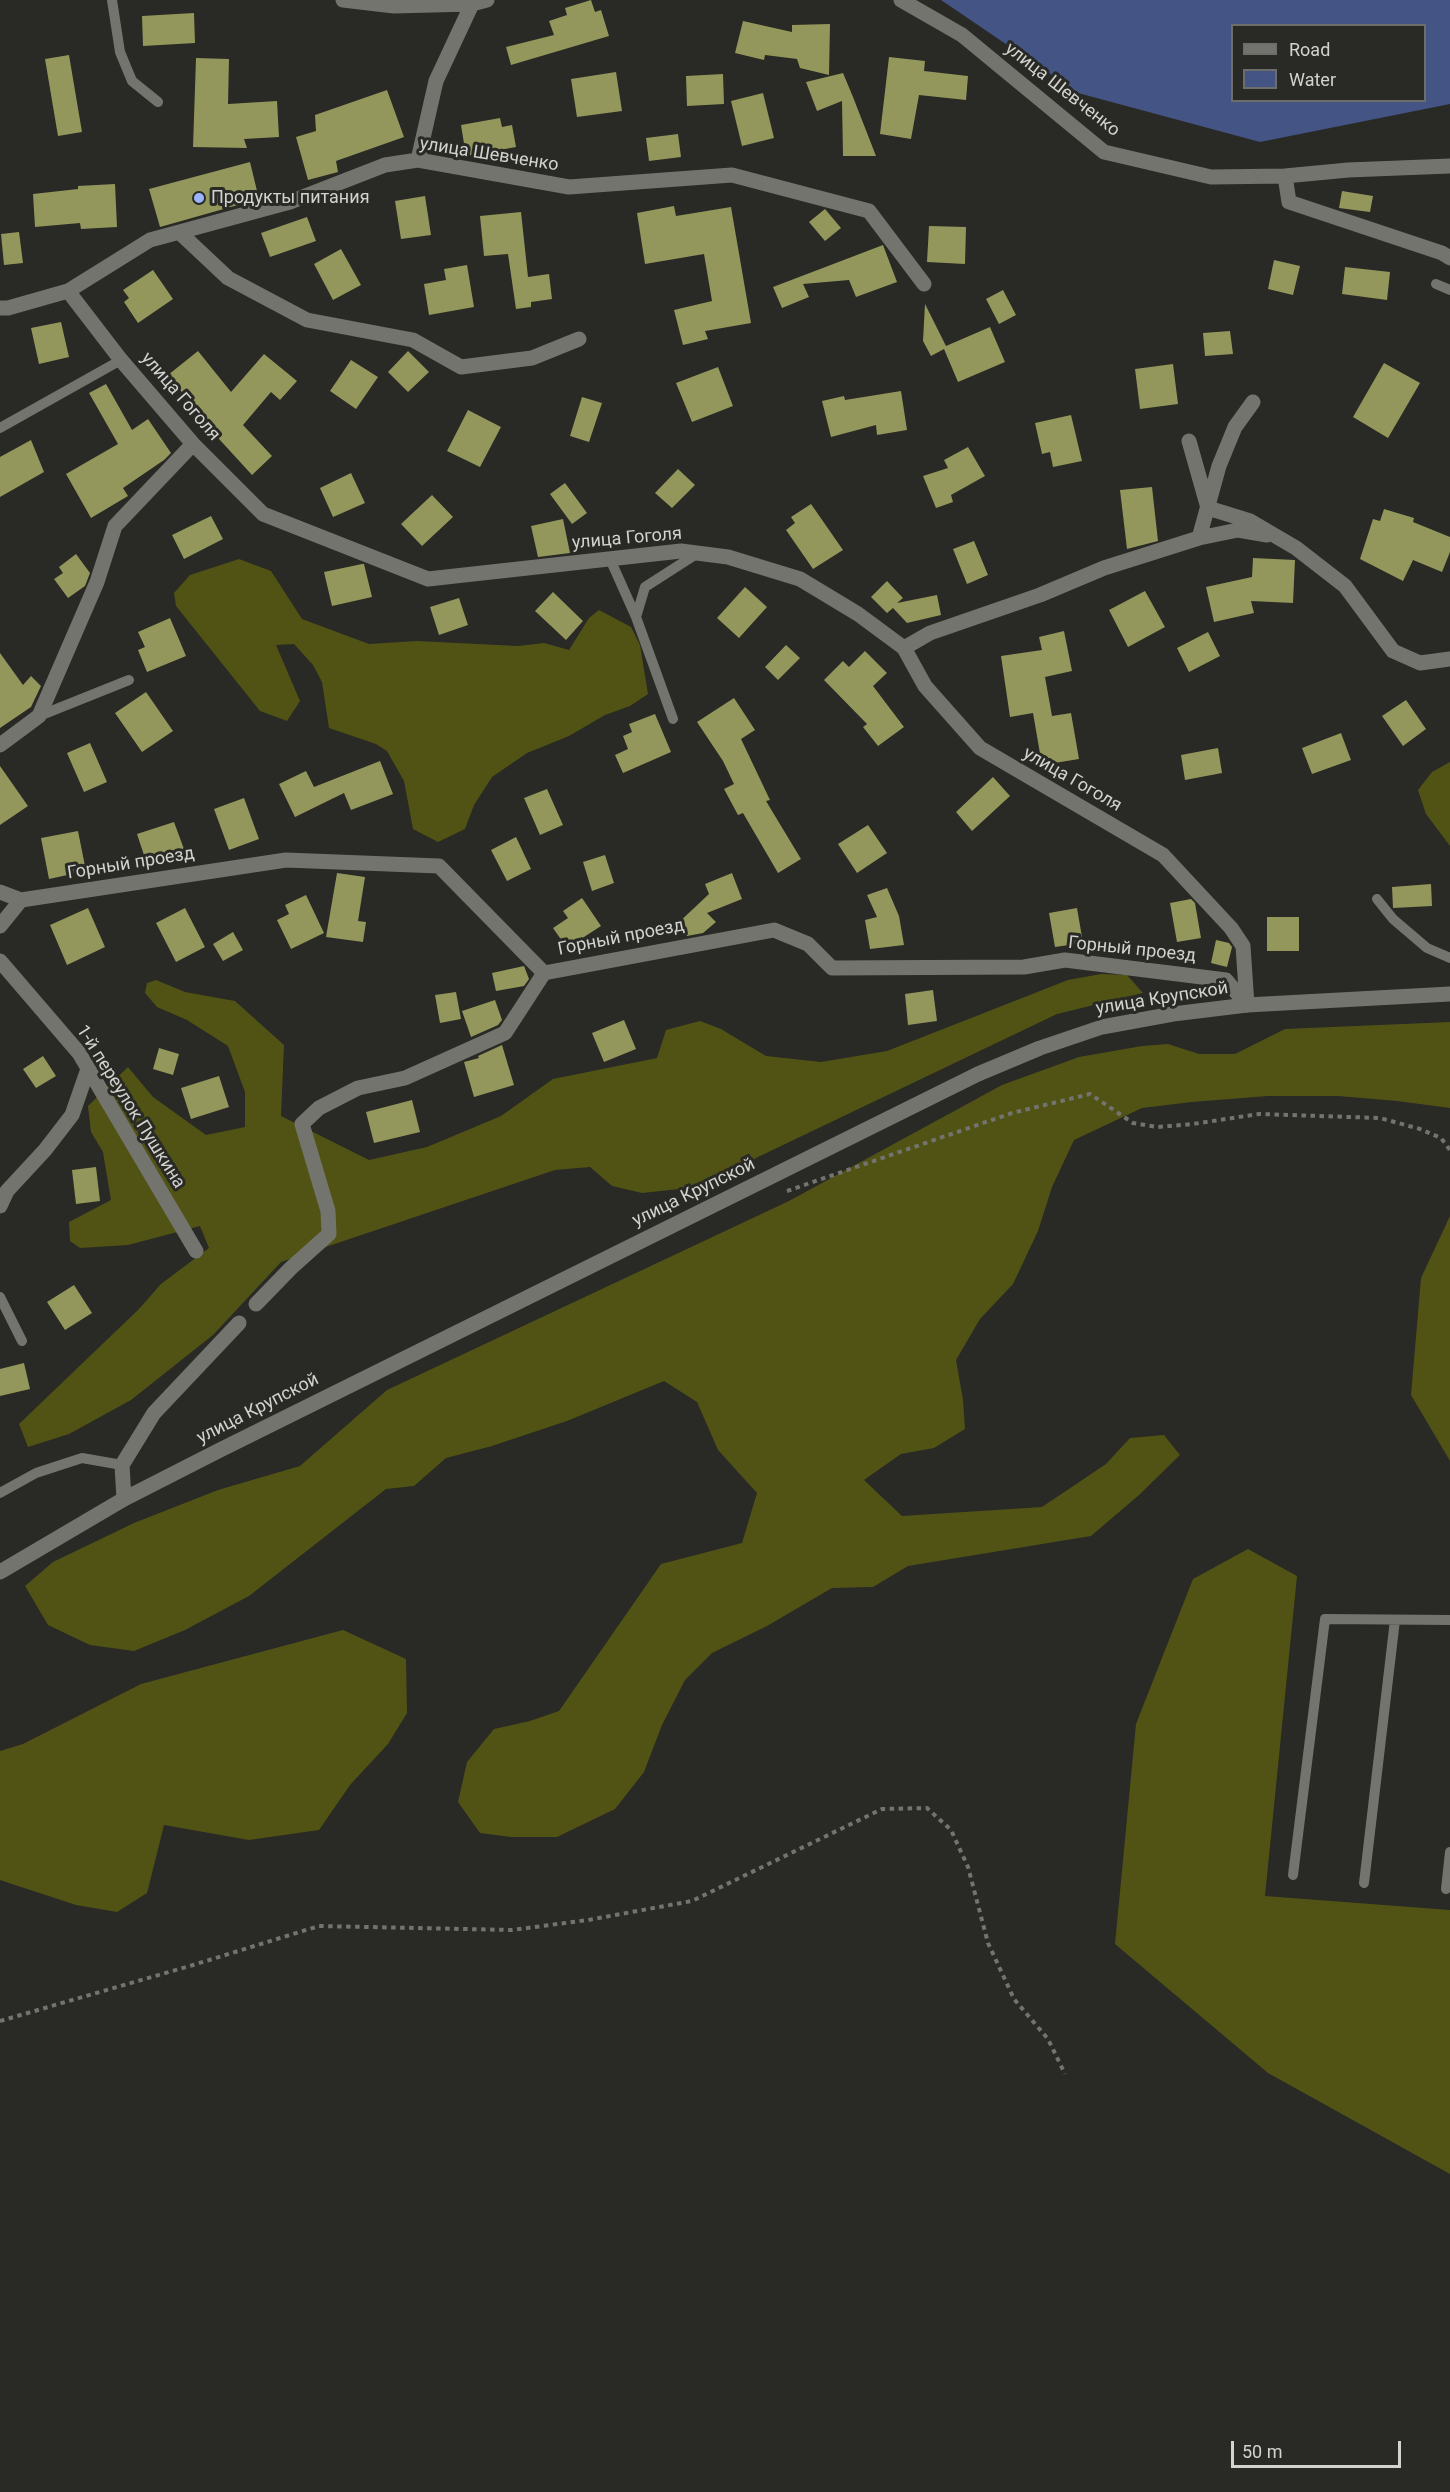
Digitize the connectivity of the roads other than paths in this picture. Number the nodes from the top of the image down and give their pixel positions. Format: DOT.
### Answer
graph roads {
  1 [pos="112,0"];
  2 [pos="343,0"];
  3 [pos="901,0"];
  4 [pos="479,2"];
  5 [pos="158,102"];
  6 [pos="418,160"];
  7 [pos="1450,166"];
  8 [pos="1285,176"];
  9 [pos="179,232"];
  10 [pos="1450,258"];
  11 [pos="924,284"];
  12 [pos="1436,284"];
  13 [pos="1450,290"];
  14 [pos="68,291"];
  15 [pos="0,308"];
  16 [pos="579,339"];
  17 [pos="121,360"];
  18 [pos="1253,402"];
  19 [pos="0,428"];
  20 [pos="1189,441"];
  21 [pos="193,444"];
  22 [pos="1208,508"];
  23 [pos="1277,536"];
  24 [pos="1199,538"];
  25 [pos="698,553"];
  26 [pos="610,559"];
  27 [pos="636,617"];
  28 [pos="904,648"];
  29 [pos="1450,659"];
  30 [pos="129,680"];
  31 [pos="39,716"];
  32 [pos="672,719"];
  33 [pos="0,745"];
  34 [pos="0,892"];
  35 [pos="1377,899"];
  36 [pos="21,900"];
  37 [pos="0,926"];
  38 [pos="1450,957"];
  39 [pos="0,961"];
  40 [pos="544,974"];
  41 [pos="1450,994"];
  42 [pos="1247,1005"];
  43 [pos="88,1069"];
  44 [pos="0,1206"];
  45 [pos="196,1251"];
  46 [pos="0,1297"];
  47 [pos="256,1304"];
  48 [pos="239,1323"];
  49 [pos="22,1341"];
  50 [pos="122,1465"];
  51 [pos="0,1493"];
  52 [pos="124,1499"];
  53 [pos="0,1572"];
  54 [pos="1395,1620"];
  55 [pos="1450,1620"];
  56 [pos="1450,1852"];
  57 [pos="1293,1875"];
  58 [pos="1364,1883"];
  59 [pos="1446,1889"];
  1 -- 5 [label="lane"];
  2 -- 4 [label="street"];
  3 -- 8 [label="street, улица Шевченко"];
  4 -- 6 [label="street"];
  6 -- 9 [label="street, улица Шевченко"];
  6 -- 11 [label="street, улица Шевченко"];
  7 -- 8 [label="street, улица Шевченко"];
  8 -- 10 [label="street"];
  9 -- 14 [label="street, улица Шевченко"];
  9 -- 16 [label="street"];
  12 -- 13 [label="lane"];
  14 -- 15 [label="street, улица Шевченко"];
  14 -- 17 [label="street, улица Гоголя"];
  17 -- 19 [label="lane"];
  17 -- 21 [label="street, улица Гоголя"];
  18 -- 22 [label="street"];
  20 -- 22 [label="street"];
  21 -- 26 [label="street, улица Гоголя"];
  21 -- 31 [label="street"];
  22 -- 23 [label="street"];
  22 -- 24 [label="street"];
  23 -- 24 [label="street"];
  23 -- 29 [label="street"];
  24 -- 28 [label="street"];
  25 -- 26 [label="street, улица Гоголя"];
  25 -- 27 [label="lane"];
  25 -- 28 [label="street, улица Гоголя"];
  26 -- 27 [label="lane"];
  27 -- 32 [label="lane"];
  28 -- 42 [label="street, улица Гоголя"];
  30 -- 31 [label="lane"];
  31 -- 33 [label="street"];
  34 -- 36 [label="street"];
  35 -- 38 [label="lane"];
  36 -- 37 [label="street"];
  36 -- 40 [label="street, Горный проезд"];
  39 -- 43 [label="street, 1-й переулок Пушкина"];
  40 -- 42 [label="street, Горный проезд"];
  40 -- 47 [label="street"];
  41 -- 42 [label="street, улица Крупской"];
  42 -- 52 [label="street, улица Крупской"];
  43 -- 44 [label="street"];
  43 -- 45 [label="street, 1-й переулок Пушкина"];
  46 -- 49 [label="lane"];
  48 -- 50 [label="street"];
  50 -- 51 [label="lane"];
  50 -- 52 [label="street"];
  52 -- 53 [label="street, улица Крупской"];
  54 -- 55 [label="lane"];
  54 -- 57 [label="lane"];
  54 -- 58 [label="lane"];
  56 -- 59 [label="lane"];
}
